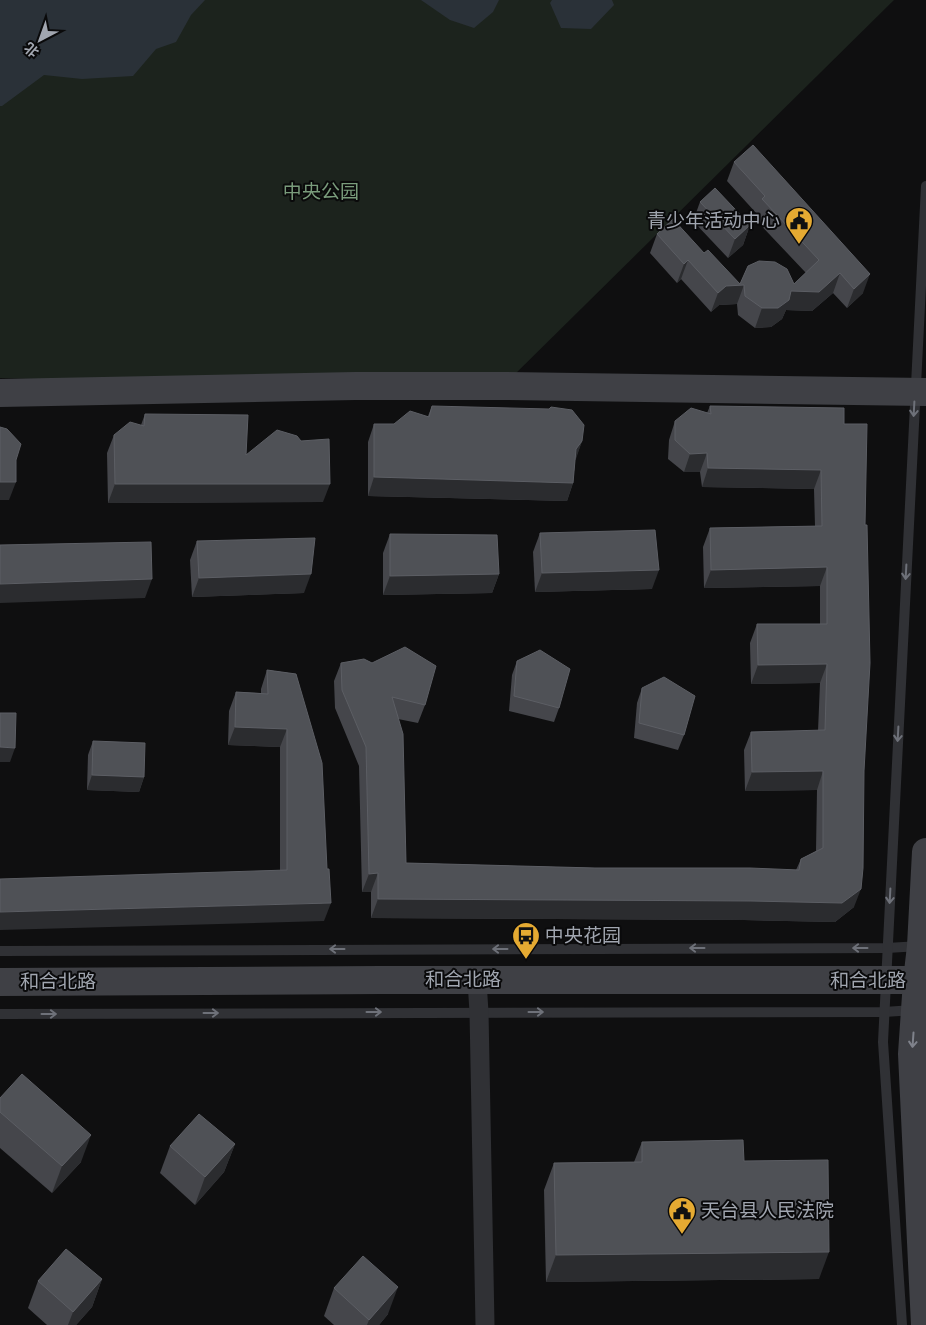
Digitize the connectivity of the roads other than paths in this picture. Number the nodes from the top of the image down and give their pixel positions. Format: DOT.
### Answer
graph roads {
  1 [pos="926,186"];
  2 [pos="921,392"];
  3 [pos="0,393"];
  4 [pos="926,852"];
  5 [pos="924,946"];
  6 [pos="887,948"];
  7 [pos="0,951"];
  8 [pos="477,980"];
  9 [pos="921,980"];
  10 [pos="886,981"];
  11 [pos="0,982"];
  12 [pos="920,1010"];
  13 [pos="479,1012"];
  14 [pos="884,1012"];
  15 [pos="0,1014"];
  16 [pos="485,1325"];
  17 [pos="902,1325"];
  18 [pos="925,1325"];
  1 -- 2 [label="lane"];
  2 -- 3 [label="main road"];
  2 -- 6 [label="lane, one-way"];
  4 -- 5 [label="main road"];
  5 -- 6 [label="lane"];
  5 -- 9 [label="main road"];
  6 -- 7 [label="lane, one-way"];
  6 -- 10 [label="lane"];
  8 -- 10 [label="main road, 和合北路"];
  8 -- 11 [label="main road, 和合北路"];
  8 -- 13 [label="street"];
  9 -- 10 [label="main road, 和合北路"];
  9 -- 12 [label="main road"];
  10 -- 14 [label="lane"];
  12 -- 14 [label="lane"];
  12 -- 18 [label="main road, one-way"];
  13 -- 14 [label="lane, one-way"];
  15 -- 13 [label="lane, one-way"];
  13 -- 16 [label="street"];
  14 -- 17 [label="lane"];
}
